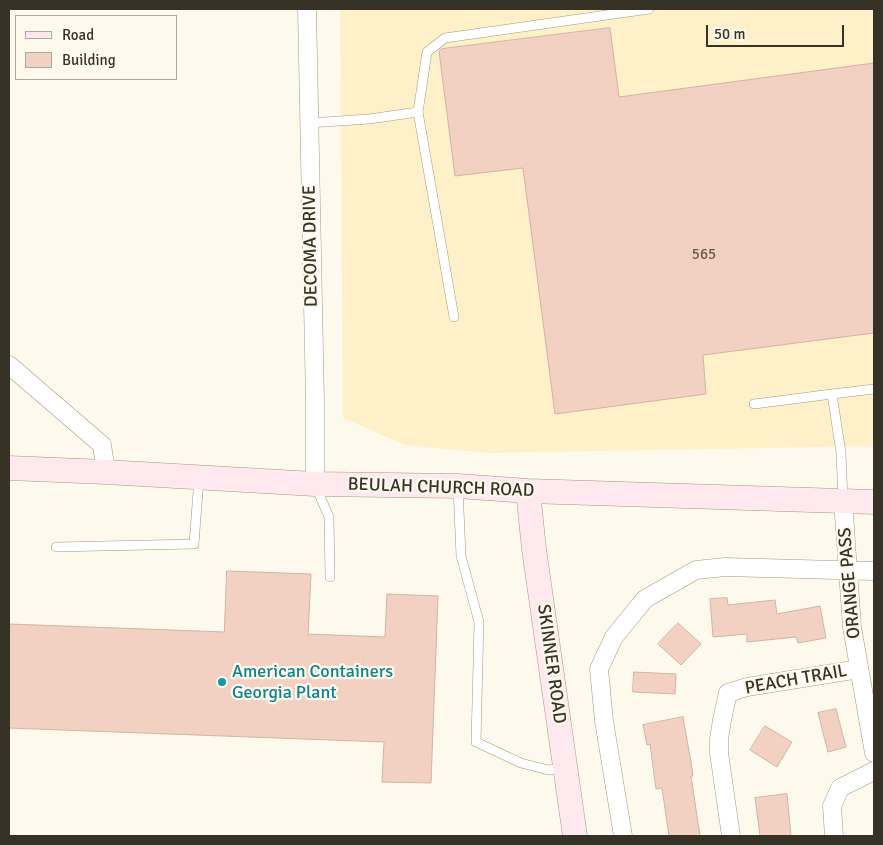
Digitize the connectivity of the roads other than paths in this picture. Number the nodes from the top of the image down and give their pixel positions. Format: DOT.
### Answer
graph roads {
  1 [pos="307,9"];
  2 [pos="649,9"];
  3 [pos="418,112"];
  4 [pos="309,123"];
  5 [pos="454,317"];
  6 [pos="9,366"];
  7 [pos="874,389"];
  8 [pos="832,394"];
  9 [pos="754,404"];
  10 [pos="9,468"];
  11 [pos="106,472"];
  12 [pos="199,477"];
  13 [pos="315,484"];
  14 [pos="458,486"];
  15 [pos="528,491"];
  16 [pos="843,501"];
  17 [pos="874,502"];
  18 [pos="56,547"];
  19 [pos="848,571"];
  20 [pos="874,571"];
  21 [pos="330,577"];
  22 [pos="859,669"];
  23 [pos="874,754"];
  24 [pos="566,768"];
  25 [pos="874,770"];
  26 [pos="575,836"];
  27 [pos="623,836"];
  28 [pos="731,836"];
  29 [pos="834,836"];
  1 -- 4 [label="street, DECOMA DRIVE"];
  2 -- 3 [label="lane"];
  3 -- 4 [label="lane"];
  3 -- 5 [label="lane"];
  4 -- 13 [label="street, DECOMA DRIVE"];
  6 -- 11 [label="street"];
  7 -- 8 [label="lane"];
  8 -- 9 [label="lane"];
  8 -- 16 [label="lane"];
  10 -- 11 [label="street, BEULAH CHURCH ROAD"];
  11 -- 12 [label="street, BEULAH CHURCH ROAD"];
  12 -- 13 [label="street, BEULAH CHURCH ROAD"];
  12 -- 18 [label="lane"];
  13 -- 14 [label="street, BEULAH CHURCH ROAD"];
  13 -- 21 [label="lane"];
  14 -- 15 [label="street, BEULAH CHURCH ROAD"];
  14 -- 24 [label="lane"];
  15 -- 16 [label="street, BEULAH CHURCH ROAD"];
  15 -- 24 [label="street, SKINNER ROAD"];
  16 -- 17 [label="street, BEULAH CHURCH ROAD"];
  16 -- 19 [label="street, ORANGE PASS"];
  19 -- 20 [label="street"];
  19 -- 22 [label="street, ORANGE PASS"];
  19 -- 27 [label="street"];
  22 -- 23 [label="street, ORANGE PASS"];
  22 -- 28 [label="street, PEACH TRAIL"];
  24 -- 26 [label="street, SKINNER ROAD"];
  25 -- 29 [label="street"];
}
